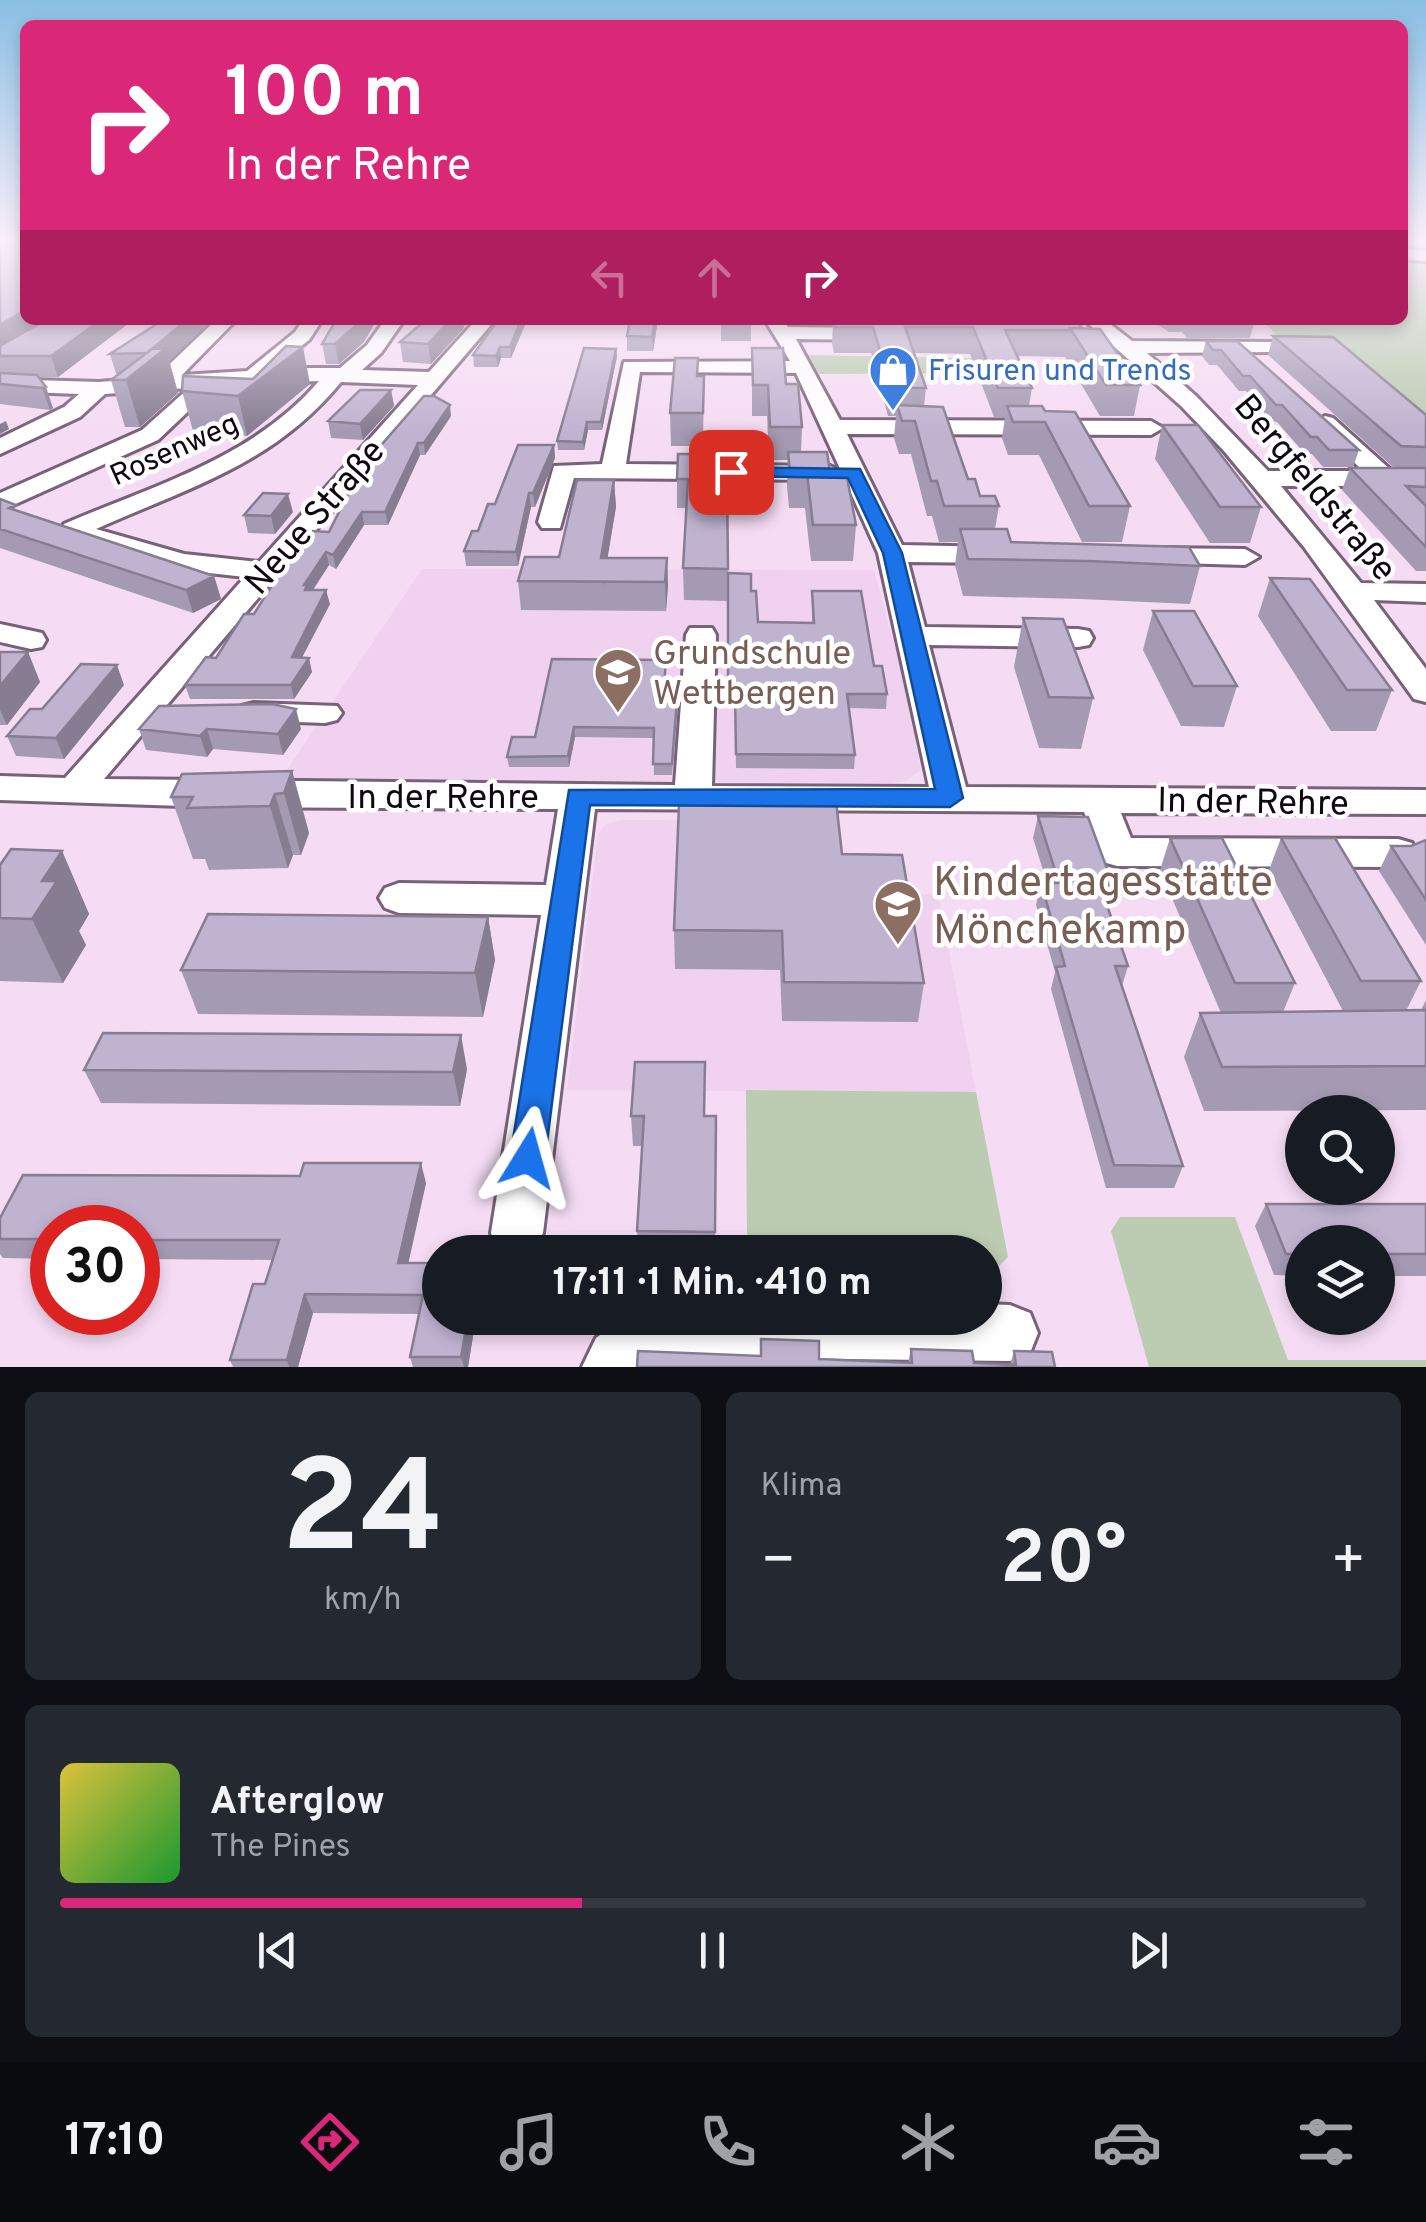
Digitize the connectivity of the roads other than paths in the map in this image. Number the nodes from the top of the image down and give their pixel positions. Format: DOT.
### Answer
graph roads {
  1 [pos="222,325"];
  2 [pos="310,325"];
  3 [pos="391,325"];
  4 [pos="482,325"];
  5 [pos="1099,325"];
  6 [pos="779,326"];
  7 [pos="902,334"];
  8 [pos="1240,346"];
  9 [pos="1274,346"];
  10 [pos="1128,347"];
  11 [pos="804,367"];
  12 [pos="1269,373"];
  13 [pos="341,375"];
  14 [pos="254,376"];
  15 [pos="211,379"];
  16 [pos="434,379"];
  17 [pos="0,384"];
  18 [pos="161,384"];
  19 [pos="99,388"];
  20 [pos="1313,412"];
  21 [pos="834,427"];
  22 [pos="1151,428"];
  23 [pos="0,447"];
  24 [pos="612,471"];
  25 [pos="854,473"];
  26 [pos="1260,478"];
  27 [pos="1386,479"];
  28 [pos="1426,479"];
  29 [pos="0,504"];
  30 [pos="551,522"];
  31 [pos="55,524"];
  32 [pos="892,553"];
  33 [pos="1030,555"];
  34 [pos="1119,556"];
  35 [pos="1245,557"];
  36 [pos="266,571"];
  37 [pos="1352,591"];
  38 [pos="1426,593"];
  39 [pos="0,634"];
  40 [pos="701,635"];
  41 [pos="914,636"];
  42 [pos="1078,638"];
  43 [pos="31,640"];
  44 [pos="1426,692"];
  45 [pos="142,712"];
  46 [pos="178,713"];
  47 [pos="215,713"];
  48 [pos="324,713"];
  49 [pos="73,792"];
  50 [pos="3,793"];
  51 [pos="578,796"];
  52 [pos="692,797"];
  53 [pos="950,798"];
  54 [pos="1098,800"];
  55 [pos="1426,802"];
  56 [pos="1398,853"];
  57 [pos="399,898"];
  58 [pos="564,900"];
  59 [pos="517,1233"];
  60 [pos="1010,1333"];
  61 [pos="611,1367"];
  1 -- 18 [label="street"];
  2 -- 14 [label="street"];
  3 -- 13 [label="street, Rosenweg"];
  4 -- 16 [label="street, Neue Straße"];
  5 -- 10 [label="street, Bergfeldstraße"];
  6 -- 7 [label="street"];
  6 -- 11 [label="street"];
  8 -- 9 [label="street, Bergfeldstraße"];
  8 -- 10 [label="street, Bergfeldstraße"];
  8 -- 12 [label="street"];
  10 -- 26 [label="street, Bergfeldstraße"];
  11 -- 21 [label="street"];
  11 -- 24 [label="street"];
  13 -- 14 [label="street"];
  13 -- 16 [label="street"];
  13 -- 31 [label="street, Rosenweg"];
  14 -- 15 [label="street"];
  15 -- 18 [label="street"];
  15 -- 29 [label="street"];
  16 -- 36 [label="street, Neue Straße"];
  17 -- 19 [label="street"];
  18 -- 19 [label="street"];
  19 -- 23 [label="street"];
  20 -- 27 [label="street"];
  21 -- 22 [label="street"];
  21 -- 25 [label="street"];
  24 -- 25 [label="street"];
  24 -- 30 [label="street"];
  25 -- 32 [label="street"];
  26 -- 27 [label="street"];
  26 -- 37 [label="street, Bergfeldstraße"];
  27 -- 28 [label="street"];
  29 -- 31 [label="street"];
  31 -- 36 [label="street"];
  32 -- 33 [label="street"];
  32 -- 41 [label="street"];
  34 -- 35 [label="street"];
  36 -- 45 [label="street, Neue Straße"];
  37 -- 38 [label="street"];
  37 -- 44 [label="street, Bergfeldstraße"];
  39 -- 43 [label="street"];
  40 -- 52 [label="street"];
  41 -- 42 [label="street"];
  41 -- 53 [label="street"];
  45 -- 46 [label="street"];
  45 -- 49 [label="street, Neue Straße"];
  47 -- 48 [label="street"];
  49 -- 50 [label="street, In der Rehre"];
  49 -- 51 [label="street, In der Rehre"];
  51 -- 52 [label="street, In der Rehre"];
  51 -- 58 [label="street"];
  52 -- 53 [label="street, In der Rehre"];
  53 -- 54 [label="street, In der Rehre"];
  54 -- 55 [label="street, In der Rehre"];
  54 -- 56 [label="street"];
  57 -- 58 [label="street"];
  58 -- 59 [label="street"];
  60 -- 61 [label="street"];
}
